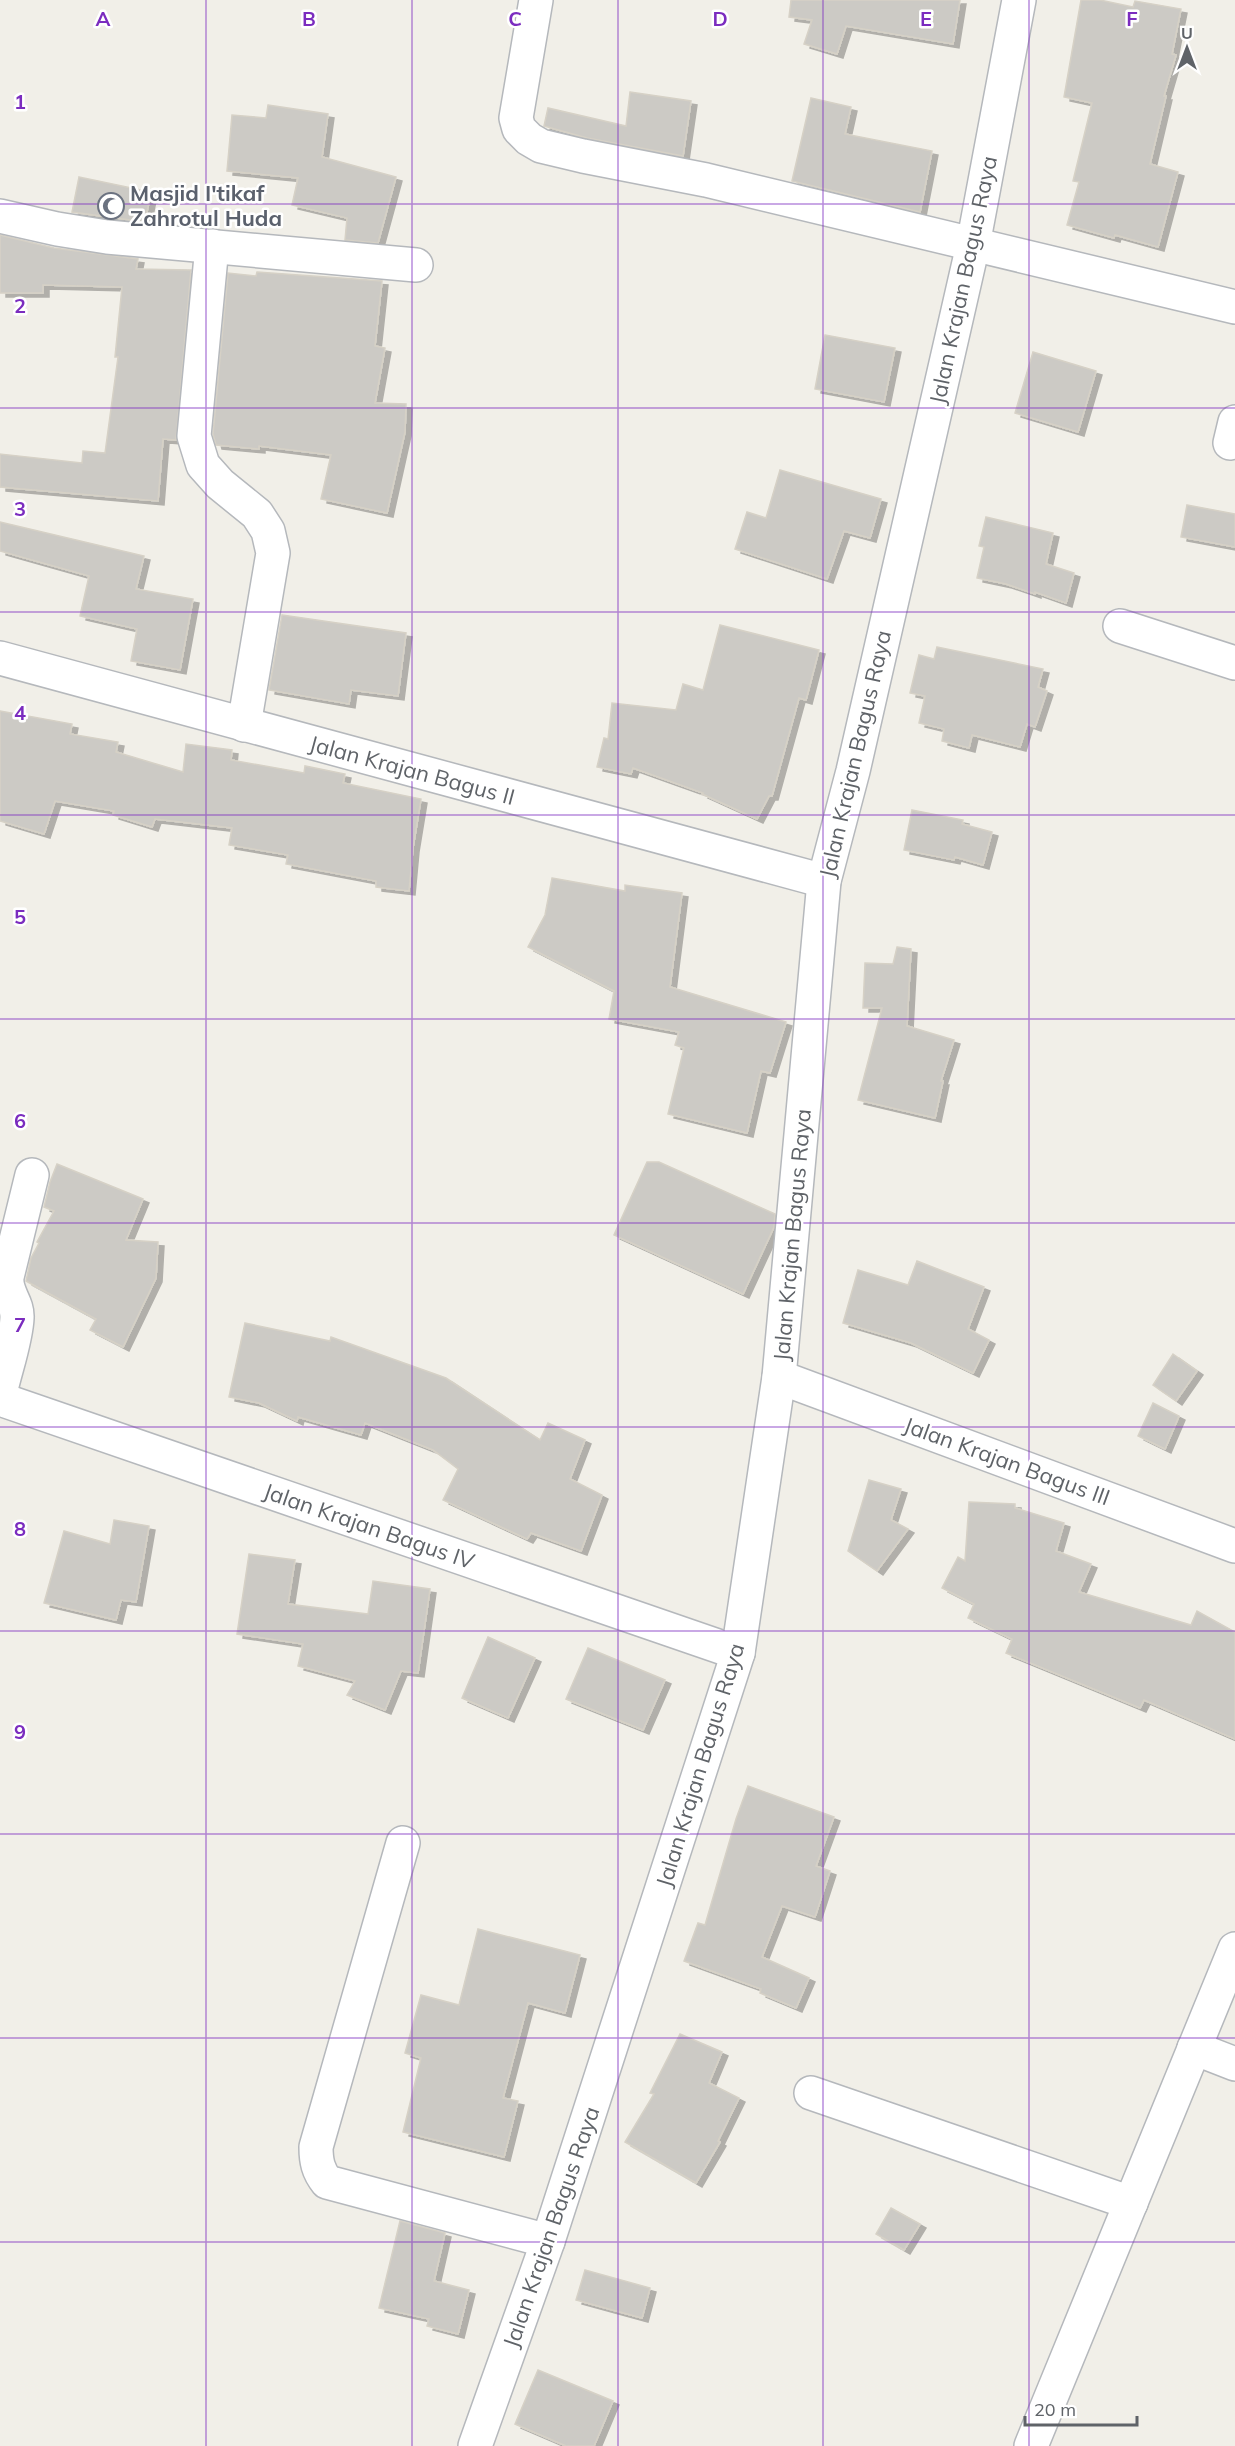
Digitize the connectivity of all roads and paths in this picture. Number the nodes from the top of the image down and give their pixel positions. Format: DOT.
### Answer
graph roads {
  1 [pos="536,0"];
  2 [pos="1018,0"];
  3 [pos="0,216"];
  4 [pos="973,245"];
  5 [pos="212,246"];
  6 [pos="416,265"];
  7 [pos="1235,307"];
  8 [pos="1120,626"];
  9 [pos="0,658"];
  10 [pos="1235,663"];
  11 [pos="244,725"];
  12 [pos="824,881"];
  13 [pos="33,1175"];
  14 [pos="780,1377"];
  15 [pos="0,1394"];
  16 [pos="0,1399"];
  17 [pos="1235,1545"];
  18 [pos="738,1653"];
  19 [pos="403,1843"];
  20 [pos="1235,1949"];
  21 [pos="1194,2048"];
  22 [pos="1235,2064"];
  23 [pos="811,2093"];
  24 [pos="1131,2203"];
  25 [pos="549,2241"];
  26 [pos="475,2446"];
  27 [pos="1031,2446"];
  1 -- 4 [label="street"];
  2 -- 4 [label="street, Jalan Krajan Bagus Raya"];
  3 -- 5 [label="street"];
  4 -- 7 [label="street"];
  4 -- 12 [label="street, Jalan Krajan Bagus Raya"];
  5 -- 6 [label="street"];
  5 -- 11 [label="street"];
  8 -- 10 [label="street"];
  9 -- 11 [label="street, Jalan Krajan Bagus II"];
  11 -- 12 [label="street, Jalan Krajan Bagus II"];
  12 -- 14 [label="street, Jalan Krajan Bagus Raya"];
  13 -- 15 [label="street"];
  14 -- 17 [label="street, Jalan Krajan Bagus III"];
  14 -- 18 [label="street, Jalan Krajan Bagus Raya"];
  16 -- 18 [label="street, Jalan Krajan Bagus IV"];
  18 -- 25 [label="street, Jalan Krajan Bagus Raya"];
  19 -- 25 [label="street"];
  20 -- 21 [label="street"];
  21 -- 22 [label="street"];
  21 -- 24 [label="street"];
  23 -- 24 [label="street"];
  24 -- 27 [label="street"];
  25 -- 26 [label="street, Jalan Krajan Bagus Raya"];
}
